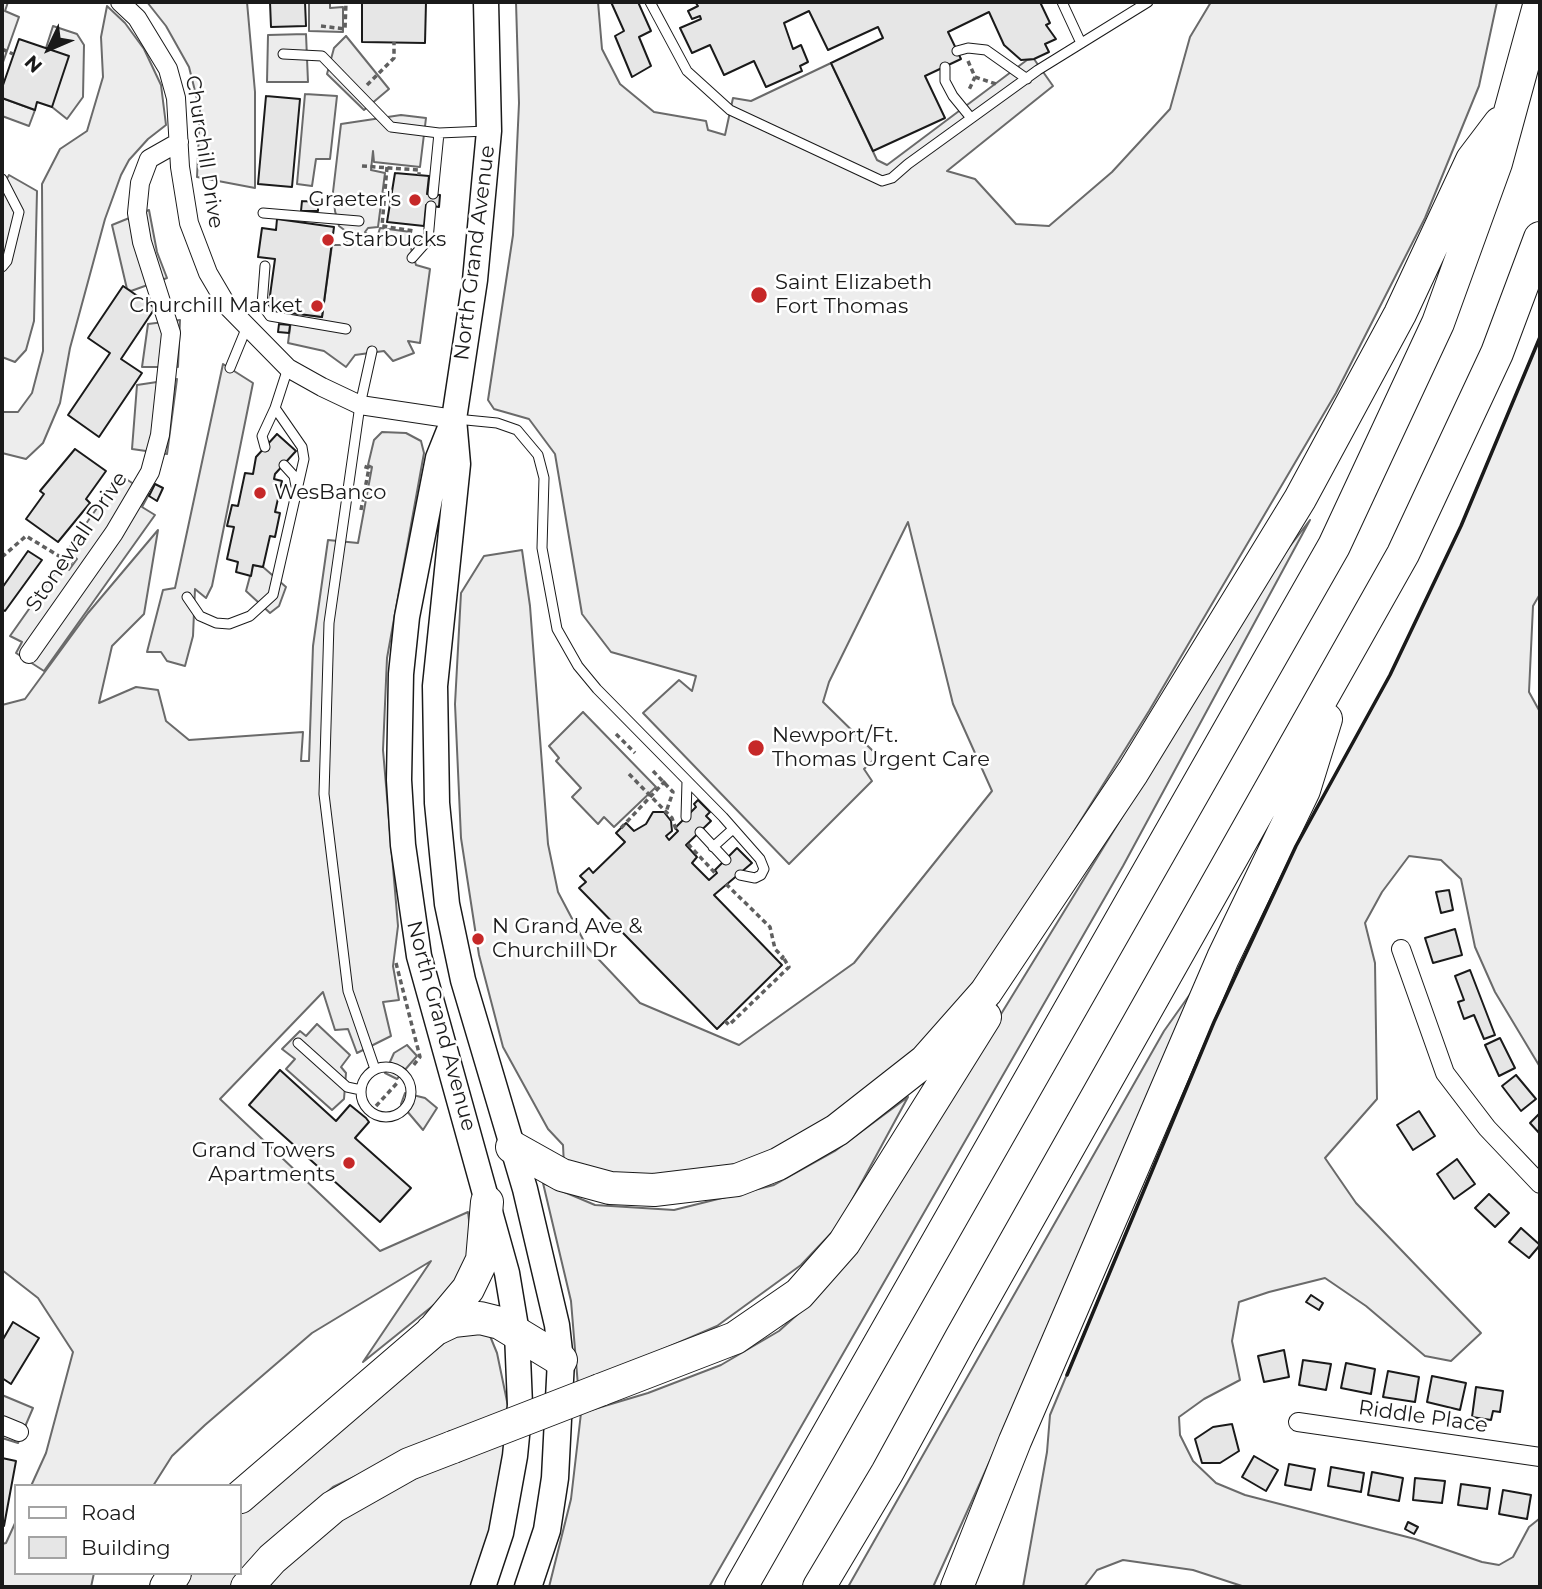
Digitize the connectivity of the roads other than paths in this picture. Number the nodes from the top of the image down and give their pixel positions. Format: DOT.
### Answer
graph roads {
  1 [pos="120,2"];
  2 [pos="486,2"];
  3 [pos="650,2"];
  4 [pos="1062,2"];
  5 [pos="1148,2"];
  6 [pos="1540,2"];
  7 [pos="1131,6"];
  8 [pos="1081,43"];
  9 [pos="960,50"];
  10 [pos="283,54"];
  11 [pos="945,67"];
  12 [pos="1027,79"];
  13 [pos="1511,108"];
  14 [pos="971,118"];
  15 [pos="489,131"];
  16 [pos="439,133"];
  17 [pos="178,142"];
  18 [pos="2,179"];
  19 [pos="433,194"];
  20 [pos="431,206"];
  21 [pos="263,214"];
  22 [pos="359,221"];
  23 [pos="1540,238"];
  24 [pos="412,258"];
  25 [pos="265,266"];
  26 [pos="2,267"];
  27 [pos="246,329"];
  28 [pos="346,329"];
  29 [pos="372,351"];
  30 [pos="230,368"];
  31 [pos="288,368"];
  32 [pos="360,405"];
  33 [pos="275,408"];
  34 [pos="454,419"];
  35 [pos="265,447"];
  36 [pos="284,465"];
  37 [pos="298,491"];
  38 [pos="187,597"];
  39 [pos="29,654"];
  40 [pos="1345,660"];
  41 [pos="687,781"];
  42 [pos="686,817"];
  43 [pos="733,829"];
  44 [pos="700,832"];
  45 [pos="713,846"];
  46 [pos="726,860"];
  47 [pos="740,875"];
  48 [pos="1043,908"];
  49 [pos="1401,949"];
  50 [pos="298,1043"];
  51 [pos="375,1069"];
  52 [pos="361,1090"];
  53 [pos="512,1147"];
  54 [pos="1540,1184"];
  55 [pos="487,1202"];
  56 [pos="432,1332"];
  57 [pos="517,1332"];
  58 [pos="561,1360"];
  59 [pos="1298,1422"];
  60 [pos="2,1425"];
  61 [pos="19,1432"];
  62 [pos="1540,1457"];
  63 [pos="242,1495"];
  64 [pos="247,1587"];
  65 [pos="483,1587"];
  66 [pos="528,1587"];
  67 [pos="741,1587"];
  68 [pos="819,1587"];
  69 [pos="957,1587"];
  1 -- 17 [label="street, Churchill Drive"];
  2 -- 15 [label="main road, North Grand Avenue"];
  3 -- 14 [label="lane"];
  4 -- 8 [label="lane"];
  5 -- 7 [label="lane"];
  6 -- 13 [label="highway"];
  7 -- 8 [label="lane"];
  8 -- 12 [label="lane"];
  9 -- 12 [label="lane"];
  10 -- 16 [label="lane"];
  11 -- 14 [label="lane"];
  12 -- 14 [label="lane"];
  13 -- 48 [label="highway"];
  13 -- 67 [label="highway"];
  15 -- 16 [label="lane"];
  15 -- 34 [label="main road, North Grand Avenue"];
  16 -- 19 [label="lane"];
  17 -- 27 [label="street, Churchill Drive"];
  17 -- 39 [label="street, Stonewall Drive"];
  18 -- 26 [label="lane"];
  20 -- 24 [label="lane"];
  21 -- 22 [label="lane"];
  23 -- 40 [label="highway"];
  25 -- 28 [label="lane"];
  27 -- 30 [label="lane"];
  27 -- 31 [label="street, Churchill Drive"];
  29 -- 32 [label="lane"];
  31 -- 32 [label="street, Churchill Drive"];
  31 -- 33 [label="lane"];
  32 -- 34 [label="street, Churchill Drive"];
  32 -- 51 [label="lane"];
  33 -- 35 [label="lane"];
  33 -- 37 [label="lane"];
  34 -- 41 [label="lane"];
  34 -- 53 [label="main road, North Grand Avenue"];
  34 -- 55 [label="main road, North Grand Avenue"];
  36 -- 37 [label="lane"];
  37 -- 38 [label="lane"];
  40 -- 68 [label="highway"];
  40 -- 69 [label="highway"];
  41 -- 42 [label="lane"];
  41 -- 43 [label="lane"];
  43 -- 45 [label="lane"];
  43 -- 47 [label="lane"];
  44 -- 45 [label="lane"];
  45 -- 46 [label="lane"];
  48 -- 53 [label="highway"];
  48 -- 64 [label="highway, bridge"];
  49 -- 54 [label="street"];
  50 -- 52 [label="lane"];
  51 -- 52 [label="lane"];
  51 -- 52 [label="lane"];
  53 -- 58 [label="main road, North Grand Avenue"];
  55 -- 56 [label="highway"];
  55 -- 57 [label="main road, North Grand Avenue"];
  56 -- 57 [label="highway"];
  56 -- 63 [label="highway"];
  57 -- 58 [label="highway"];
  57 -- 65 [label="main road, North Grand Avenue"];
  58 -- 66 [label="main road, North Grand Avenue"];
  59 -- 62 [label="street, Riddle Place"];
  60 -- 61 [label="street"];
}
